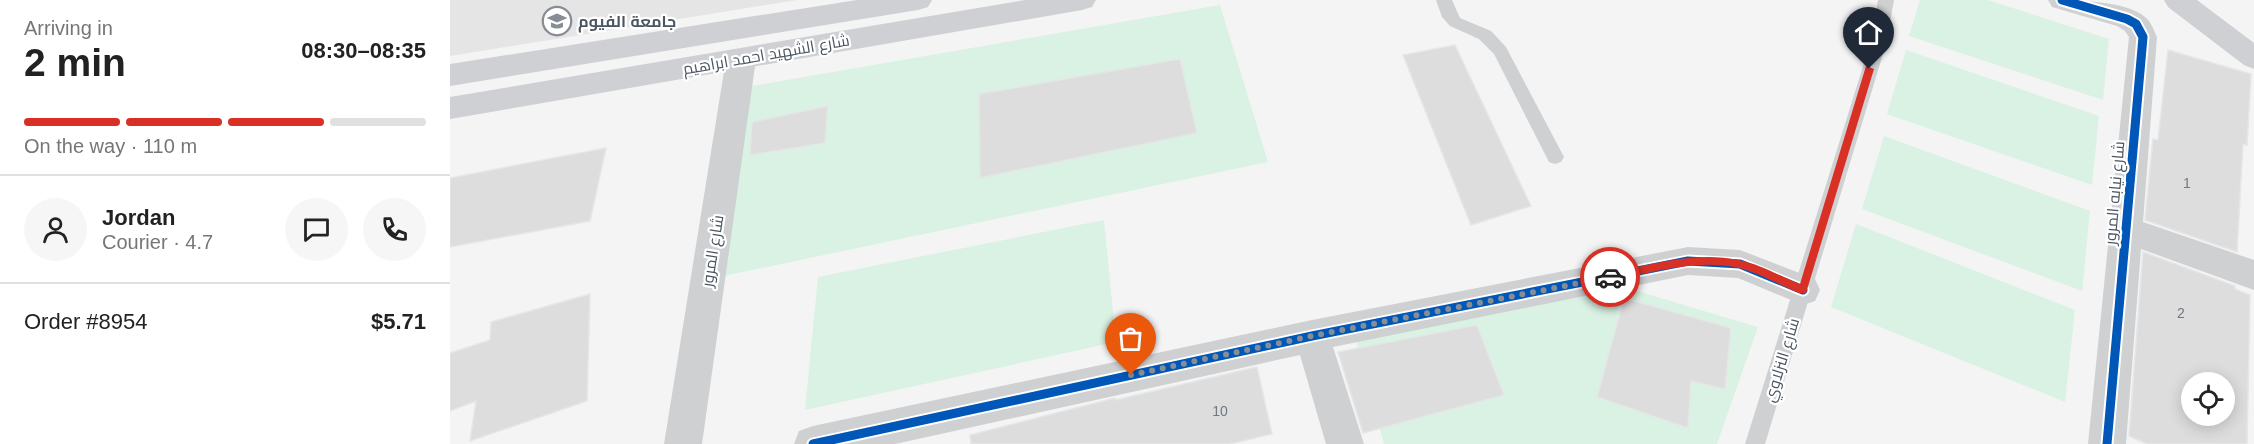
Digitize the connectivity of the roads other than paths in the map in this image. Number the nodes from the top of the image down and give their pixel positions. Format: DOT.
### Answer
graph roads {
  1 [pos="918,0"];
  2 [pos="1082,0"];
  3 [pos="1444,0"];
  4 [pos="1886,0"];
  5 [pos="2062,0"];
  6 [pos="2178,0"];
  7 [pos="2213,0"];
  8 [pos="2254,34"];
  9 [pos="2254,58"];
  10 [pos="741,59"];
  11 [pos="544,60"];
  12 [pos="450,75"];
  13 [pos="532,94"];
  14 [pos="450,108"];
  15 [pos="1555,157"];
  16 [pos="2126,230"];
  17 [pos="2254,275"];
  18 [pos="1803,290"];
  19 [pos="1312,336"];
  20 [pos="683,444"];
  21 [pos="813,444"];
  22 [pos="1345,444"];
  23 [pos="1755,444"];
  24 [pos="2107,444"];
  1 -- 11 [label="main road, شارع الشهيد احمد ابراهيم"];
  2 -- 10 [label="main road, شارع الشهيد احمد ابراهيم"];
  3 -- 15 [label="lane"];
  4 -- 18 [label="lane, شارع النزلاوي"];
  5 -- 16 [label="street, شارع نيابه المرور"];
  6 -- 9 [label="main road"];
  7 -- 8 [label="main road"];
  10 -- 13 [label="main road, شارع الشهيد احمد ابراهيم"];
  10 -- 20 [label="street, شارع المرور"];
  11 -- 12 [label="main road, شارع الشهيد احمد ابراهيم"];
  11 -- 13 [label="main road"];
  13 -- 14 [label="main road, شارع الشهيد احمد ابراهيم"];
  16 -- 17 [label="street"];
  16 -- 24 [label="street, شارع نيابه المرور"];
  18 -- 19 [label="street"];
  18 -- 23 [label="lane, شارع النزلاوي"];
  19 -- 21 [label="street"];
  19 -- 22 [label="street"];
}
